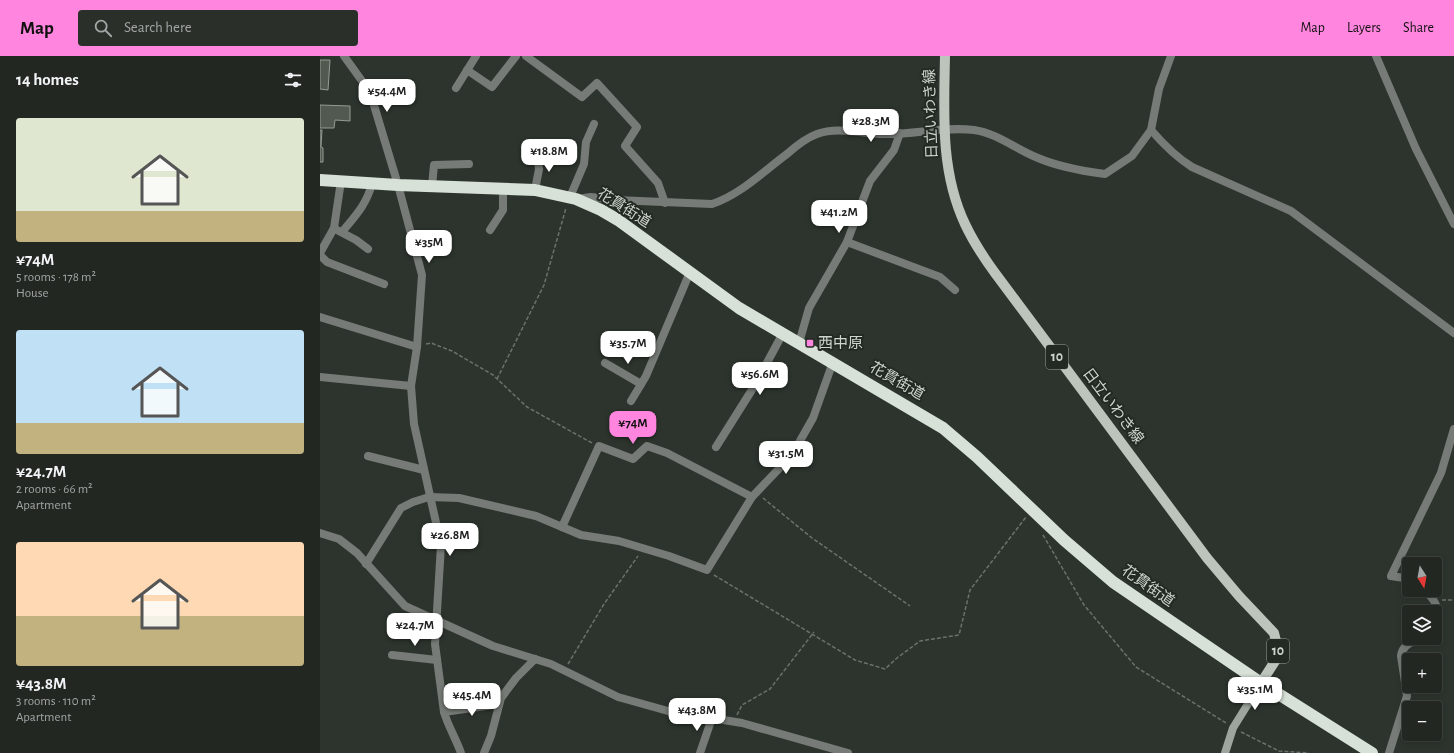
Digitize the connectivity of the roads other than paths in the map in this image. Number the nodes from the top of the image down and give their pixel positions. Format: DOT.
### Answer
graph roads {
  1 [pos="344,56"];
  2 [pos="476,56"];
  3 [pos="516,56"];
  4 [pos="526,56"];
  5 [pos="945,56"];
  6 [pos="1171,56"];
  7 [pos="1376,56"];
  8 [pos="467,70"];
  9 [pos="456,88"];
  10 [pos="594,124"];
  11 [pos="944,130"];
  12 [pos="1152,130"];
  13 [pos="900,133"];
  14 [pos="537,154"];
  15 [pos="469,164"];
  16 [pos="320,180"];
  17 [pos="341,182"];
  18 [pos="372,184"];
  19 [pos="398,185"];
  20 [pos="432,186"];
  21 [pos="503,188"];
  22 [pos="535,190"];
  23 [pos="573,198"];
  24 [pos="665,203"];
  25 [pos="1454,224"];
  26 [pos="338,230"];
  27 [pos="490,230"];
  28 [pos="847,242"];
  29 [pos="322,245"];
  30 [pos="368,249"];
  31 [pos="320,254"];
  32 [pos="690,272"];
  33 [pos="384,284"];
  34 [pos="955,290"];
  35 [pos="320,317"];
  36 [pos="783,333"];
  37 [pos="1454,333"];
  38 [pos="799,343"];
  39 [pos="417,347"];
  40 [pos="834,362"];
  41 [pos="605,363"];
  42 [pos="320,377"];
  43 [pos="641,384"];
  44 [pos="411,386"];
  45 [pos="631,401"];
  46 [pos="1454,430"];
  47 [pos="716,447"];
  48 [pos="368,456"];
  49 [pos="424,470"];
  50 [pos="754,494"];
  51 [pos="429,497"];
  52 [pos="562,527"];
  53 [pos="320,533"];
  54 [pos="366,564"];
  55 [pos="1402,578"];
  56 [pos="435,620"];
  57 [pos="1406,645"];
  58 [pos="392,655"];
  59 [pos="535,659"];
  60 [pos="437,660"];
  61 [pos="1261,683"];
  62 [pos="499,704"];
  63 [pos="444,712"];
  64 [pos="712,718"];
  65 [pos="461,753"];
  66 [pos="484,753"];
  67 [pos="700,753"];
  68 [pos="848,753"];
  69 [pos="1225,753"];
  70 [pos="1372,753"];
  71 [pos="1389,753"];
  1 -- 19 [label="street"];
  2 -- 8 [label="street"];
  3 -- 8 [label="street"];
  4 -- 24 [label="street"];
  5 -- 11 [label="main road, 日立いわき線 / 10"];
  6 -- 12 [label="street"];
  7 -- 25 [label="street"];
  8 -- 9 [label="street"];
  10 -- 23 [label="street"];
  11 -- 12 [label="street"];
  11 -- 13 [label="street"];
  11 -- 61 [label="main road, 日立いわき線 / 10"];
  12 -- 37 [label="street"];
  13 -- 24 [label="street"];
  13 -- 28 [label="street"];
  14 -- 22 [label="street"];
  15 -- 20 [label="street"];
  16 -- 17 [label="highway, 花貫街道"];
  17 -- 18 [label="highway, 花貫街道"];
  17 -- 26 [label="street"];
  18 -- 19 [label="highway, 花貫街道"];
  18 -- 26 [label="street"];
  19 -- 20 [label="highway, 花貫街道"];
  19 -- 39 [label="street"];
  20 -- 21 [label="highway, 花貫街道"];
  21 -- 22 [label="highway, 花貫街道"];
  21 -- 27 [label="street"];
  22 -- 23 [label="highway, 花貫街道"];
  23 -- 24 [label="street"];
  23 -- 32 [label="highway, 花貫街道"];
  26 -- 29 [label="street"];
  26 -- 30 [label="street"];
  28 -- 34 [label="street"];
  28 -- 38 [label="street"];
  29 -- 31 [label="street"];
  31 -- 33 [label="street"];
  32 -- 36 [label="highway, 花貫街道"];
  32 -- 43 [label="street"];
  35 -- 39 [label="street"];
  36 -- 38 [label="highway, 花貫街道"];
  36 -- 47 [label="street"];
  38 -- 40 [label="highway, 花貫街道"];
  39 -- 44 [label="street"];
  40 -- 50 [label="street"];
  40 -- 61 [label="highway, 花貫街道"];
  41 -- 43 [label="street"];
  42 -- 44 [label="street"];
  43 -- 45 [label="street"];
  44 -- 49 [label="street"];
  46 -- 55 [label="street"];
  48 -- 49 [label="street"];
  49 -- 51 [label="street"];
  50 -- 52 [label="street"];
  50 -- 52 [label="street"];
  51 -- 52 [label="street"];
  51 -- 54 [label="street"];
  51 -- 56 [label="street"];
  53 -- 54 [label="street"];
  54 -- 56 [label="street"];
  56 -- 59 [label="street"];
  56 -- 60 [label="street"];
  57 -- 71 [label="street"];
  58 -- 60 [label="street"];
  59 -- 62 [label="street"];
  59 -- 64 [label="street"];
  60 -- 63 [label="street"];
  61 -- 69 [label="street"];
  61 -- 70 [label="highway, 花貫街道"];
  62 -- 63 [label="street"];
  62 -- 66 [label="street"];
  63 -- 65 [label="street"];
  64 -- 67 [label="street"];
  64 -- 68 [label="street"];
}
